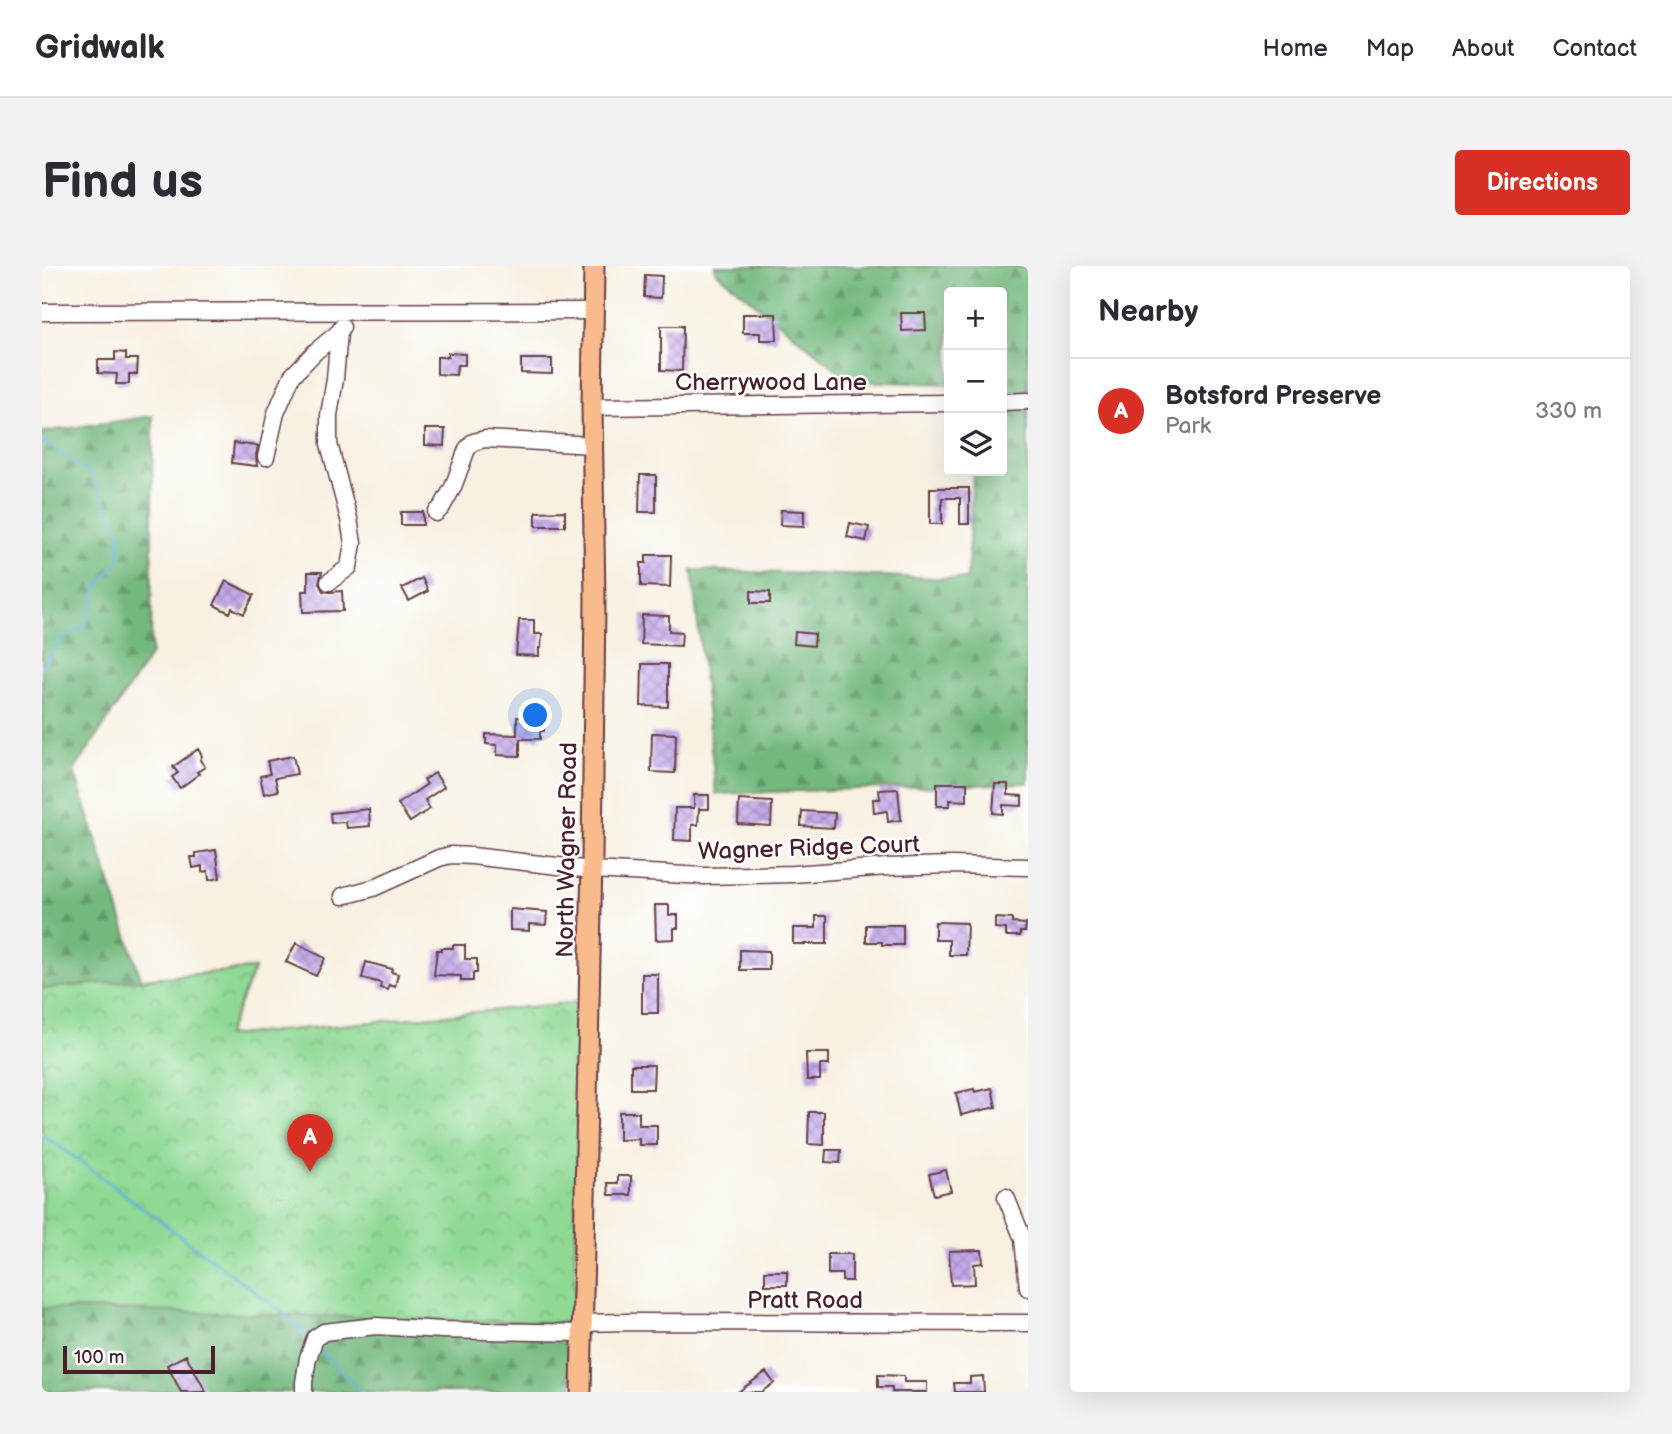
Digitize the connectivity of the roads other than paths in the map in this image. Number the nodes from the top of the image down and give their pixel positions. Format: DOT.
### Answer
graph roads {
  1 [pos="594,266"];
  2 [pos="593,311"];
  3 [pos="42,312"];
  4 [pos="348,312"];
  5 [pos="339,332"];
  6 [pos="1028,401"];
  7 [pos="1007,402"];
  8 [pos="944,403"];
  9 [pos="593,407"];
  10 [pos="593,445"];
  11 [pos="266,457"];
  12 [pos="436,513"];
  13 [pos="329,582"];
  14 [pos="1028,867"];
  15 [pos="592,870"];
  16 [pos="343,896"];
  17 [pos="1006,1197"];
  18 [pos="1028,1288"];
  19 [pos="1028,1323"];
  20 [pos="581,1328"];
  21 [pos="304,1392"];
  22 [pos="581,1392"];
  1 -- 2 [label="main road, North Wagner Road"];
  2 -- 4 [label="street"];
  2 -- 9 [label="main road, North Wagner Road"];
  3 -- 4 [label="street"];
  4 -- 5 [label="street"];
  5 -- 11 [label="street"];
  5 -- 13 [label="street"];
  6 -- 7 [label="street"];
  8 -- 9 [label="street, Cherrywood Lane"];
  9 -- 10 [label="main road, North Wagner Road"];
  10 -- 12 [label="street"];
  10 -- 15 [label="main road, North Wagner Road"];
  14 -- 15 [label="street, Wagner Ridge Court"];
  15 -- 16 [label="street, Wagner Ridge Court"];
  15 -- 20 [label="main road, North Wagner Road"];
  17 -- 18 [label="street"];
  19 -- 20 [label="street, Pratt Road"];
  20 -- 21 [label="street, Pratt Road"];
  20 -- 22 [label="main road, North Wagner Road"];
}
